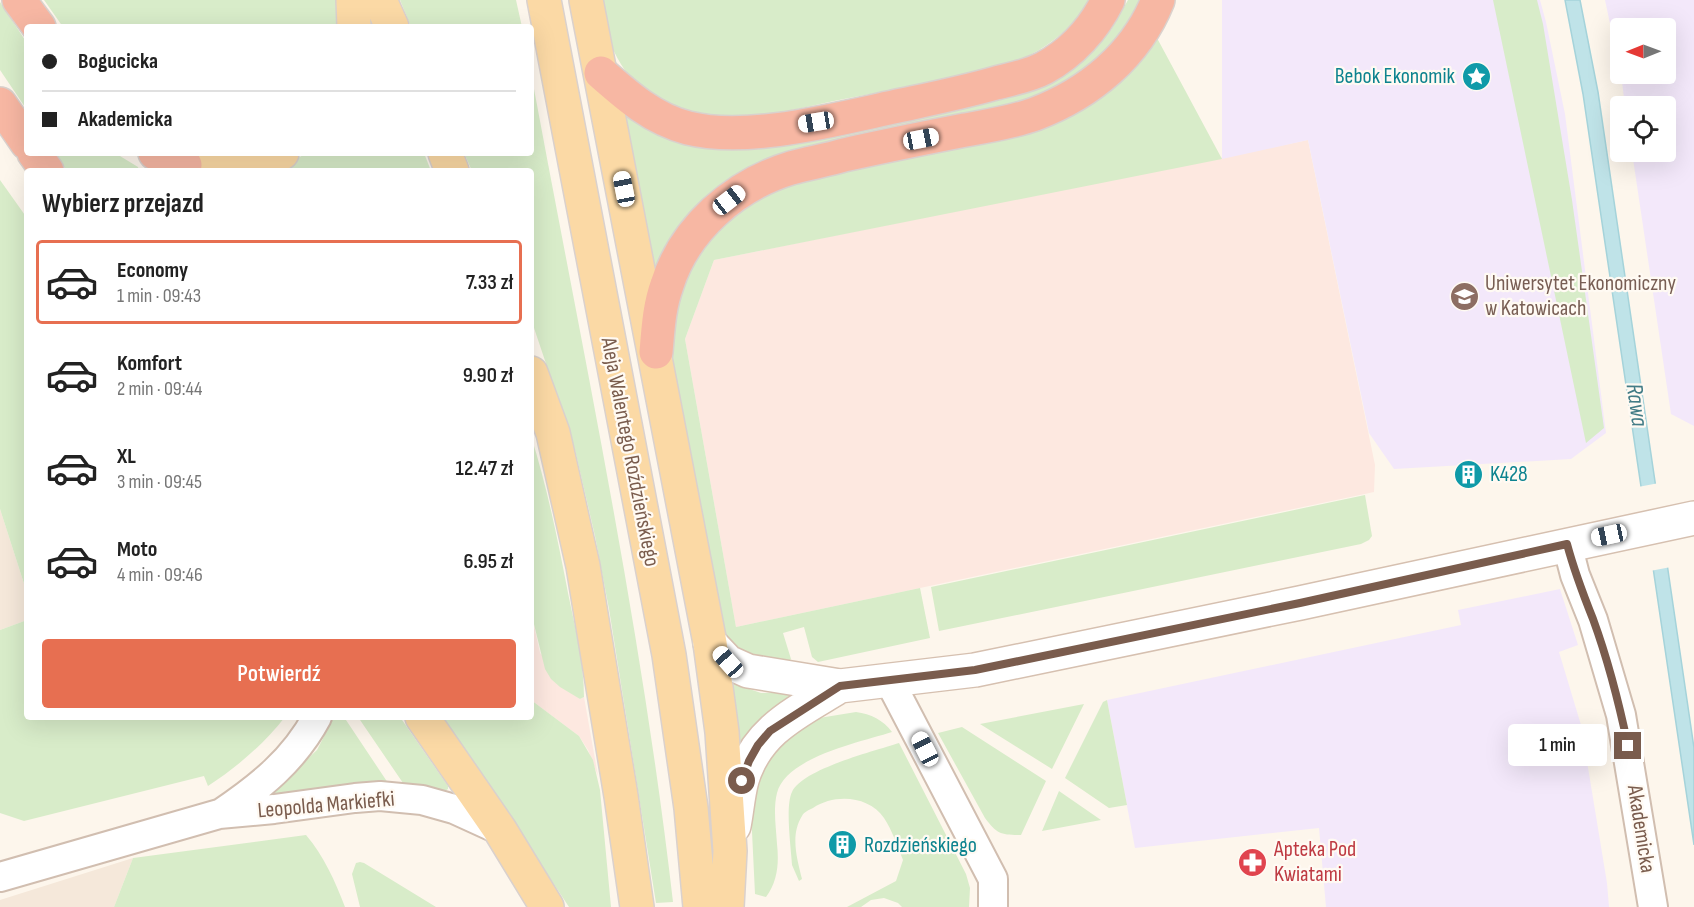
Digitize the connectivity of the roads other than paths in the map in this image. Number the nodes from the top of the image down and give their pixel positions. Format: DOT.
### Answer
graph roads {
  1 [pos="19,0"];
  2 [pos="353,0"];
  3 [pos="380,0"];
  4 [pos="544,0"];
  5 [pos="586,0"];
  6 [pos="1108,0"];
  7 [pos="1158,0"];
  8 [pos="37,24"];
  9 [pos="354,24"];
  10 [pos="391,24"];
  11 [pos="601,73"];
  12 [pos="0,104"];
  13 [pos="24,139"];
  14 [pos="276,156"];
  15 [pos="170,163"];
  16 [pos="656,352"];
  17 [pos="534,382"];
  18 [pos="1694,518"];
  19 [pos="1567,544"];
  20 [pos="710,643"];
  21 [pos="890,680"];
  22 [pos="840,686"];
  23 [pos="315,720"];
  24 [pos="424,720"];
  25 [pos="219,814"];
  26 [pos="500,830"];
  27 [pos="730,851"];
  28 [pos="0,877"];
  29 [pos="547,907"];
  30 [pos="637,907"];
  31 [pos="700,907"];
  32 [pos="727,907"];
  33 [pos="993,907"];
  34 [pos="1653,907"];
  1 -- 8 [label="highway"];
  2 -- 9 [label="main road"];
  3 -- 10 [label="main road"];
  4 -- 31 [label="main road, Aleja Walentego Roździeńskiego"];
  5 -- 11 [label="main road"];
  6 -- 11 [label="highway"];
  7 -- 16 [label="highway"];
  11 -- 16 [label="main road"];
  12 -- 13 [label="highway"];
  14 -- 15 [label="main road"];
  16 -- 20 [label="main road"];
  17 -- 30 [label="main road"];
  18 -- 19 [label="street"];
  19 -- 21 [label="street"];
  19 -- 34 [label="street, Akademicka"];
  20 -- 22 [label="street"];
  20 -- 27 [label="main road"];
  21 -- 22 [label="street"];
  21 -- 33 [label="street"];
  22 -- 27 [label="street"];
  23 -- 25 [label="street, Leopolda Markiefki"];
  24 -- 26 [label="main road"];
  25 -- 26 [label="street, Leopolda Markiefki"];
  25 -- 28 [label="street, Leopolda Markiefki"];
  26 -- 29 [label="main road"];
  27 -- 32 [label="main road"];
}
